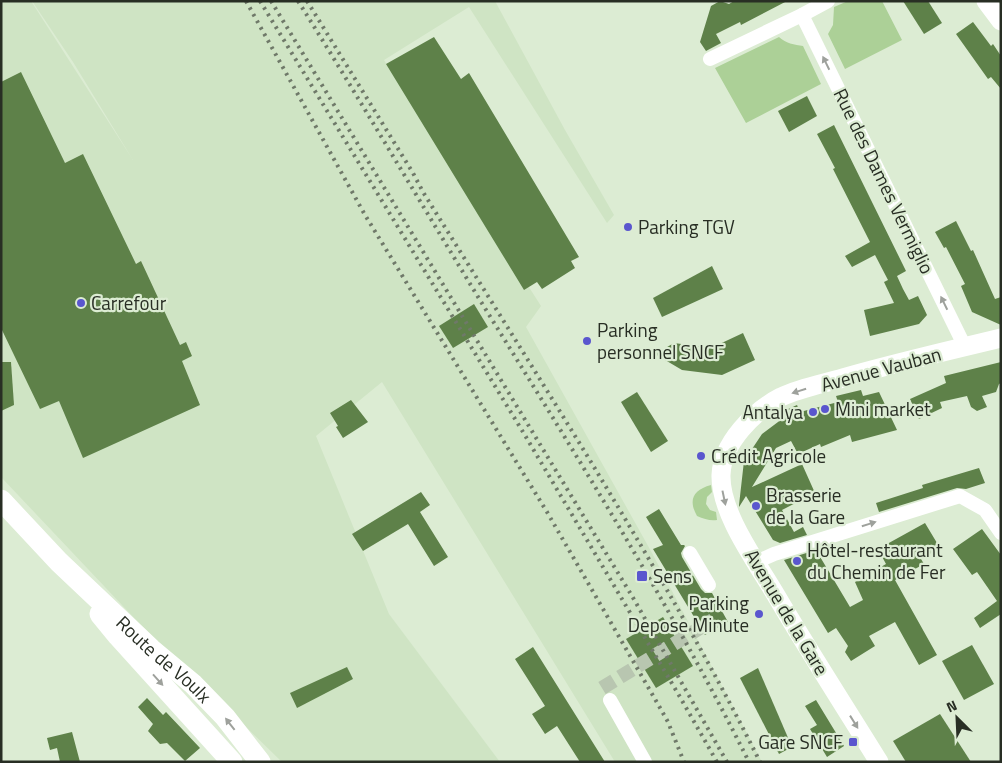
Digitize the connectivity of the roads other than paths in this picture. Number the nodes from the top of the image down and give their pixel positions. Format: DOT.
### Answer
graph roads {
  1 [pos="828,1"];
  2 [pos="986,1"];
  3 [pos="802,15"];
  4 [pos="1001,21"];
  5 [pos="710,59"];
  6 [pos="1001,338"];
  7 [pos="965,347"];
  8 [pos="726,454"];
  9 [pos="1,500"];
  10 [pos="1001,533"];
  11 [pos="690,553"];
  12 [pos="59,562"];
  13 [pos="756,562"];
  14 [pos="709,585"];
  15 [pos="610,700"];
  16 [pos="232,762"];
  17 [pos="260,762"];
  18 [pos="645,762"];
  19 [pos="879,762"];
  1 -- 3 [label="street"];
  2 -- 4 [label="main road"];
  3 -- 5 [label="street"];
  7 -- 3 [label="street, Rue des Dames Vermiglio, one-way"];
  6 -- 7 [label="main road, Avenue Vauban"];
  7 -- 8 [label="main road, Avenue Vauban, one-way"];
  8 -- 13 [label="main road, Avenue de la Gare, one-way"];
  9 -- 12 [label="main road, Route de Voulx"];
  13 -- 10 [label="street, one-way"];
  11 -- 14 [label="street"];
  12 -- 16 [label="main road, Route de Voulx, one-way"];
  17 -- 12 [label="main road, Route de Voulx, one-way"];
  13 -- 19 [label="main road, Avenue de la Gare, one-way"];
  15 -- 18 [label="street"];
}
